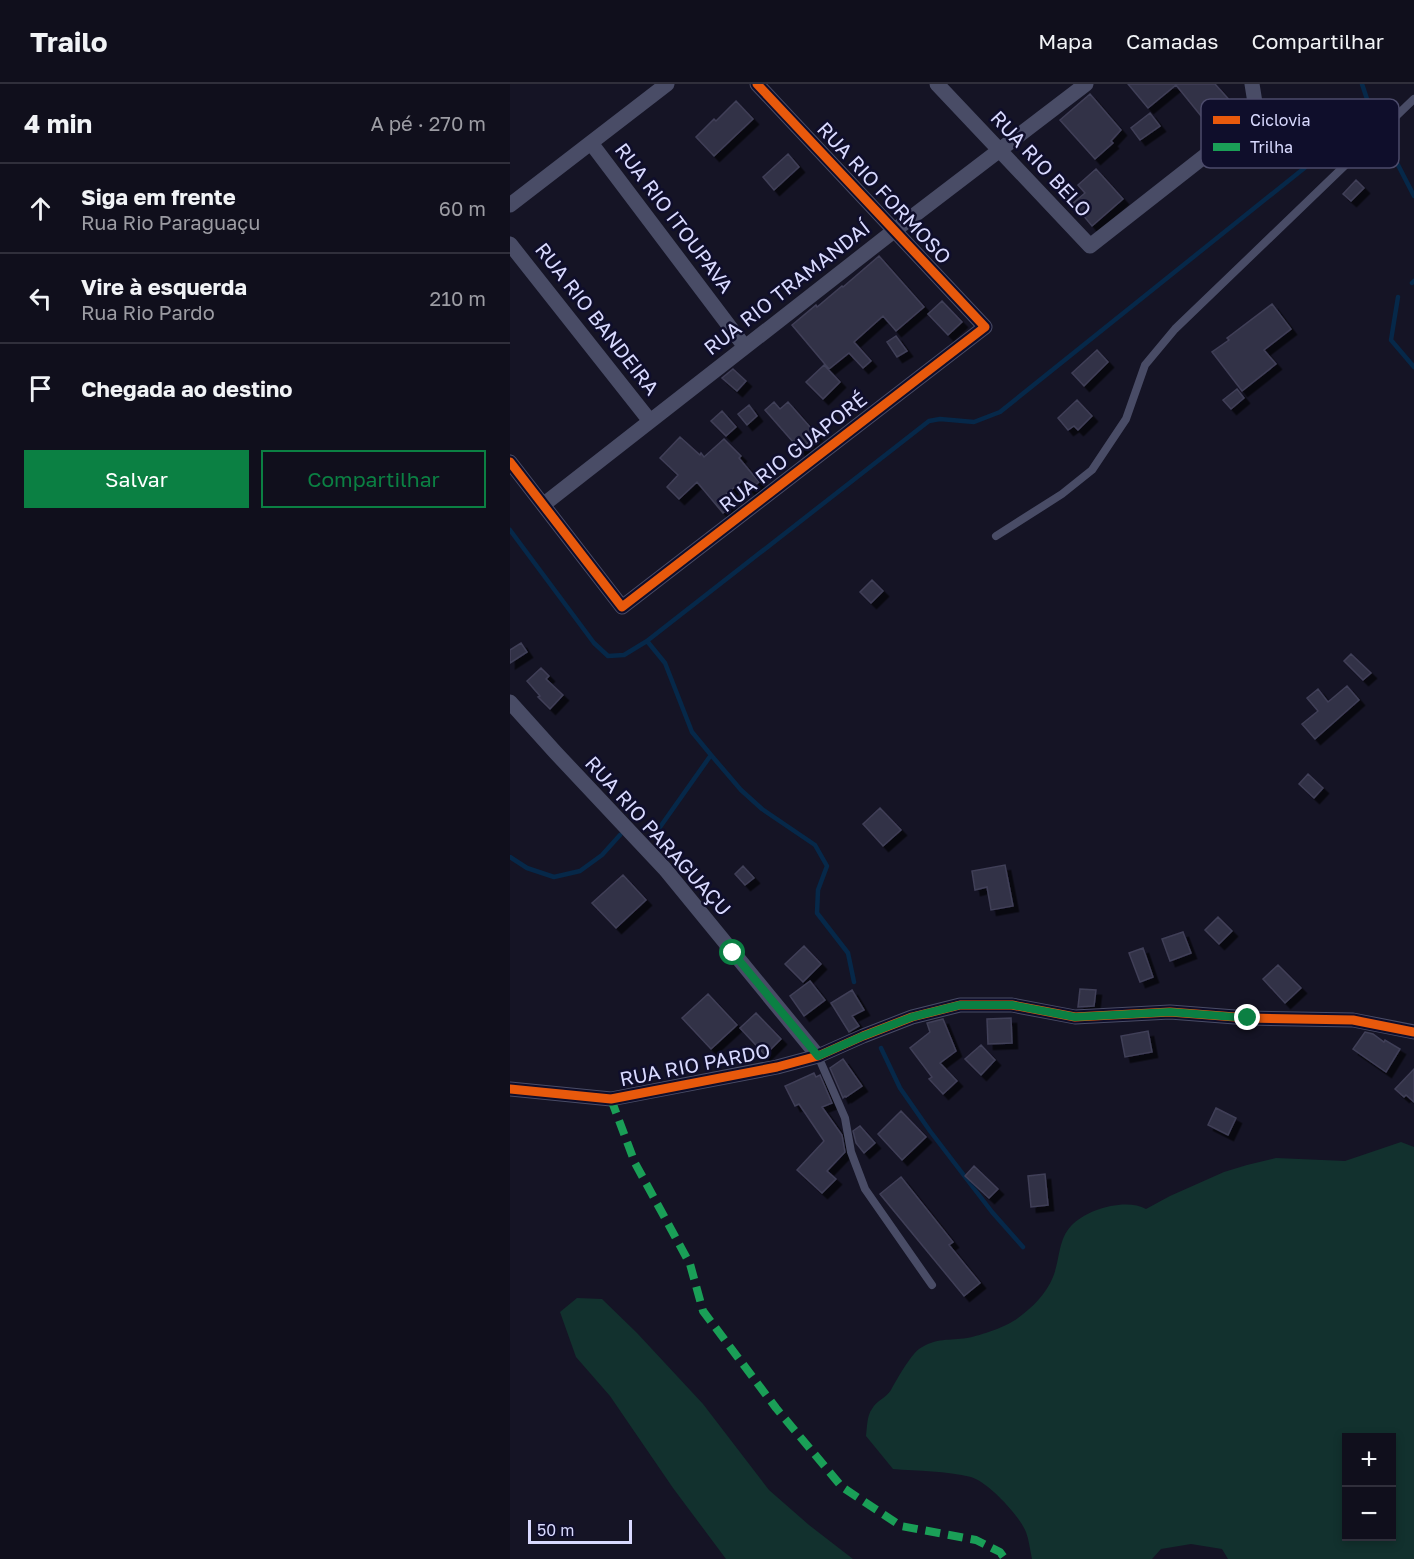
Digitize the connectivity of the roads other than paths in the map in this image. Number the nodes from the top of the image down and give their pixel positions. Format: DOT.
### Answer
graph roads {
  1 [pos="667,84"];
  2 [pos="757,84"];
  3 [pos="937,84"];
  4 [pos="1086,84"];
  5 [pos="1252,84"];
  6 [pos="1254,99"];
  7 [pos="1414,99"];
  8 [pos="1399,113"];
  9 [pos="591,143"];
  10 [pos="1000,151"];
  11 [pos="1201,159"];
  12 [pos="1343,168"];
  13 [pos="510,205"];
  14 [pos="895,230"];
  15 [pos="510,244"];
  16 [pos="985,327"];
  17 [pos="745,347"];
  18 [pos="650,421"];
  19 [pos="510,462"];
  20 [pos="543,505"];
  21 [pos="996,536"];
  22 [pos="510,702"];
  23 [pos="1414,1032"];
  24 [pos="818,1056"];
  25 [pos="510,1089"];
  26 [pos="932,1285"];
  1 -- 9 [label="street"];
  2 -- 14 [label="street, RUA RIO FORMOSO"];
  3 -- 10 [label="street, RUA RIO BELO"];
  4 -- 10 [label="street, RUA RIO TRAMANDAÍ"];
  5 -- 6 [label="street, RUA RIO BELO"];
  7 -- 8 [label="lane"];
  9 -- 13 [label="street"];
  9 -- 17 [label="street, RUA RIO ITOUPAVA"];
  10 -- 11 [label="street, RUA RIO BELO"];
  10 -- 14 [label="street, RUA RIO TRAMANDAÍ"];
  12 -- 21 [label="lane"];
  14 -- 16 [label="street, RUA RIO FORMOSO"];
  14 -- 17 [label="street, RUA RIO TRAMANDAÍ"];
  15 -- 18 [label="street, RUA RIO BANDEIRA"];
  16 -- 20 [label="street, RUA RIO GUAPORÉ"];
  17 -- 18 [label="street, RUA RIO TRAMANDAÍ"];
  18 -- 20 [label="street, RUA RIO TRAMANDAÍ"];
  19 -- 20 [label="street"];
  22 -- 24 [label="street, RUA RIO PARAGUAÇU"];
  23 -- 24 [label="street, RUA RIO PARDO"];
  24 -- 25 [label="street, RUA RIO PARDO"];
  24 -- 26 [label="lane"];
}
